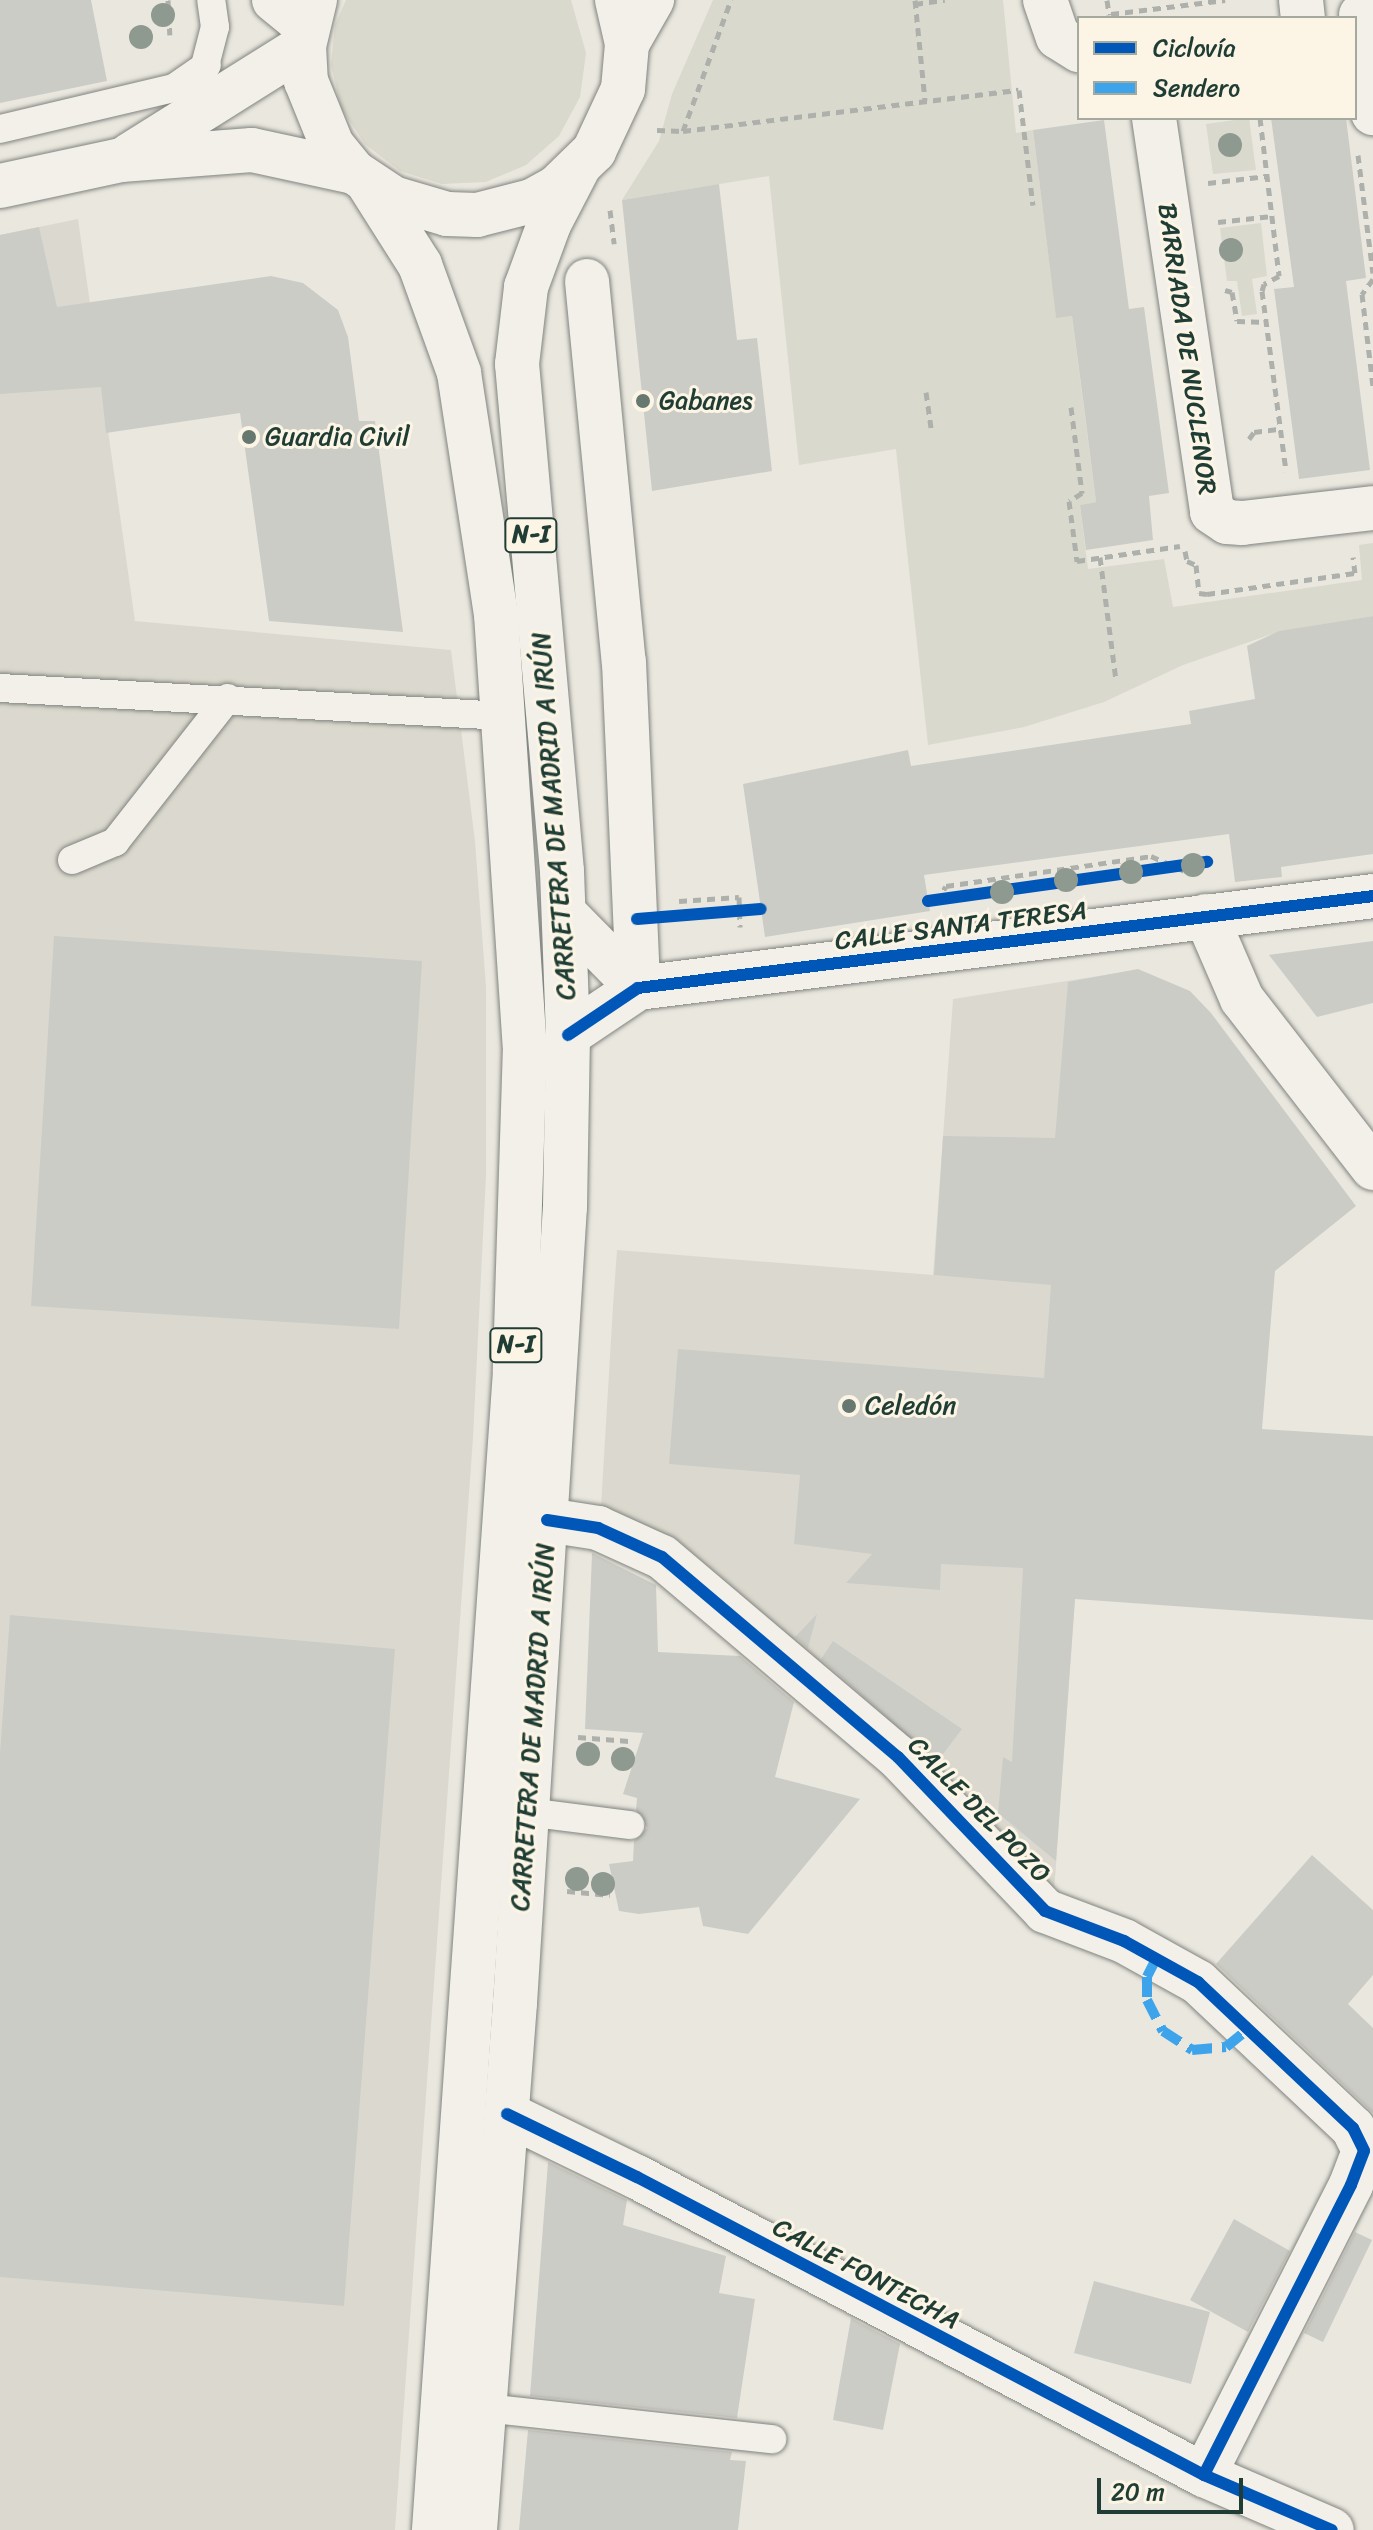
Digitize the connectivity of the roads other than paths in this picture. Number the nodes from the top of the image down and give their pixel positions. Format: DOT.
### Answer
graph roads {
  1 [pos="211,0"];
  2 [pos="617,0"];
  3 [pos="652,0"];
  4 [pos="1045,0"];
  5 [pos="300,18"];
  6 [pos="1357,28"];
  7 [pos="1077,35"];
  8 [pos="627,44"];
  9 [pos="207,65"];
  10 [pos="1154,120"];
  11 [pos="186,121"];
  12 [pos="0,129"];
  13 [pos="1365,131"];
  14 [pos="121,160"];
  15 [pos="578,168"];
  16 [pos="361,178"];
  17 [pos="0,186"];
  18 [pos="587,281"];
  19 [pos="1362,525"];
  20 [pos="0,688"];
  21 [pos="228,698"];
  22 [pos="504,716"];
  23 [pos="72,860"];
  24 [pos="1373,896"];
  25 [pos="564,913"];
  26 [pos="1206,916"];
  27 [pos="638,988"];
  28 [pos="568,1035"];
  29 [pos="1373,1168"];
  30 [pos="547,1520"];
  31 [pos="527,1812"];
  32 [pos="630,1825"];
  33 [pos="507,2114"];
  34 [pos="485,2408"];
  35 [pos="772,2439"];
  36 [pos="1204,2475"];
  37 [pos="434,2530"];
  38 [pos="475,2530"];
  39 [pos="1332,2530"];
  1 -- 9 [label="lane"];
  2 -- 8 [label="main road, N-I"];
  3 -- 8 [label="main road"];
  4 -- 7 [label="main road"];
  5 -- 11 [label="main road"];
  5 -- 16 [label="main road, N-I"];
  6 -- 13 [label="main road"];
  8 -- 15 [label="main road, N-I"];
  9 -- 11 [label="lane"];
  9 -- 12 [label="lane"];
  10 -- 19 [label="main road, BARRIADA DE NUCLENOR"];
  11 -- 14 [label="main road"];
  14 -- 16 [label="main road"];
  14 -- 17 [label="main road"];
  15 -- 16 [label="main road, N-I"];
  15 -- 25 [label="main road, CARRETERA DE MADRID A IRÚN / N-I"];
  16 -- 22 [label="main road, CARRETERA DE MADRID A IRÚN / N-I"];
  18 -- 27 [label="main road"];
  20 -- 21 [label="lane"];
  21 -- 22 [label="lane"];
  21 -- 23 [label="lane"];
  22 -- 37 [label="main road, CARRETERA DE MADRID A IRÚN / N-I"];
  24 -- 26 [label="main road, CALLE SANTA TERESA"];
  25 -- 27 [label="main road"];
  25 -- 28 [label="main road, CARRETERA DE MADRID A IRÚN / N-I"];
  26 -- 27 [label="main road, CALLE SANTA TERESA"];
  26 -- 29 [label="main road"];
  27 -- 28 [label="main road, CALLE SANTA TERESA"];
  28 -- 30 [label="main road, CARRETERA DE MADRID A IRÚN / N-I"];
  30 -- 31 [label="main road, CARRETERA DE MADRID A IRÚN / N-I"];
  30 -- 36 [label="main road, CALLE DEL POZO"];
  31 -- 32 [label="lane"];
  31 -- 33 [label="main road, CARRETERA DE MADRID A IRÚN / N-I"];
  33 -- 34 [label="main road, CARRETERA DE MADRID A IRÚN / N-I"];
  33 -- 36 [label="main road, CALLE FONTECHA"];
  34 -- 35 [label="lane"];
  34 -- 38 [label="main road, CARRETERA DE MADRID A IRÚN / N-I"];
  36 -- 39 [label="main road, CALLE FONTECHA"];
}
